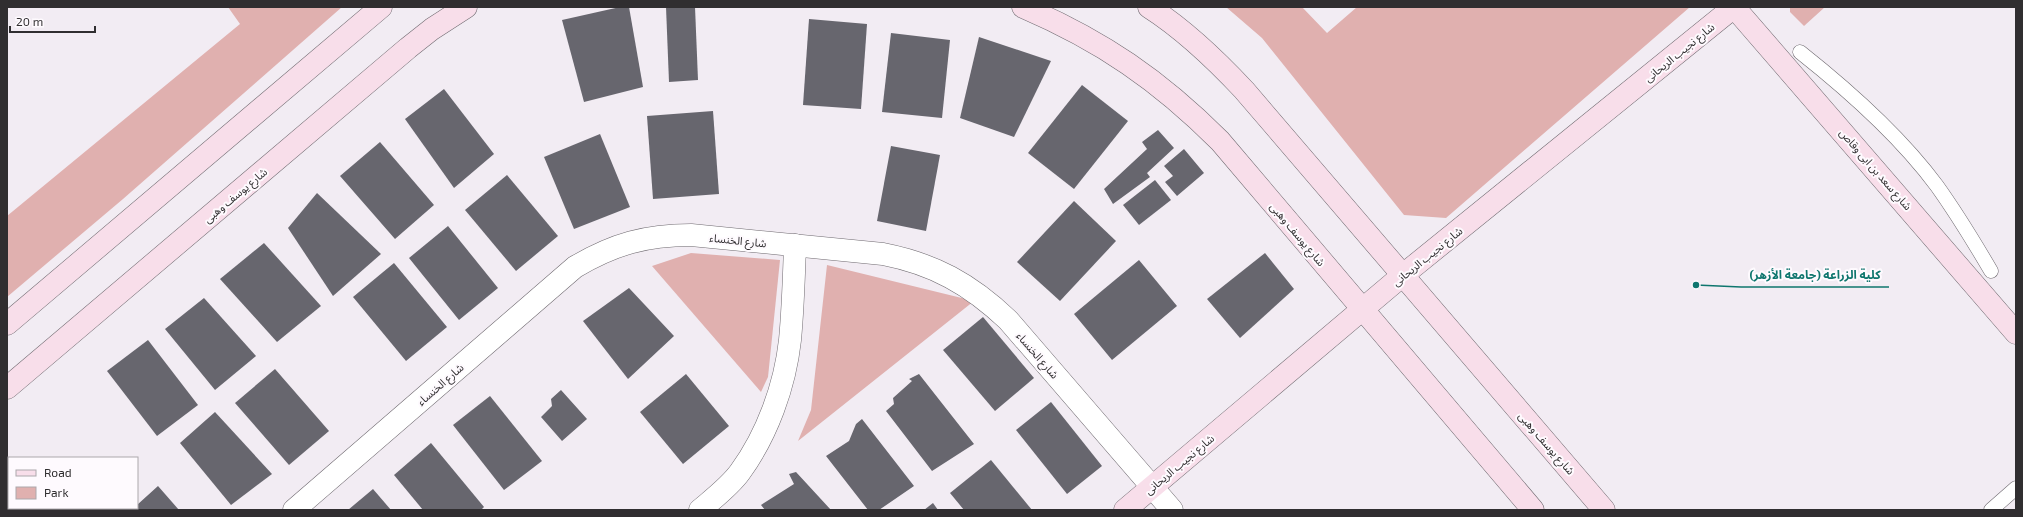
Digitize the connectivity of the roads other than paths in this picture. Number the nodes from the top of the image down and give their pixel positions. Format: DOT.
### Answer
graph roads {
  1 [pos="381,7"];
  2 [pos="466,7"];
  3 [pos="1023,7"];
  4 [pos="1149,7"];
  5 [pos="1734,7"];
  6 [pos="1800,52"];
  7 [pos="795,245"];
  8 [pos="1991,271"];
  9 [pos="1403,275"];
  10 [pos="1362,309"];
  11 [pos="7,324"];
  12 [pos="2016,333"];
  13 [pos="7,388"];
  14 [pos="1152,487"];
  15 [pos="2016,488"];
  16 [pos="294,510"];
  17 [pos="700,510"];
  18 [pos="1125,510"];
  19 [pos="1172,510"];
  20 [pos="1533,510"];
  21 [pos="1604,510"];
  22 [pos="1991,510"];
  1 -- 11 [label="street"];
  2 -- 13 [label="street, شارع يوسف وهبى"];
  3 -- 10 [label="street, شارع يوسف وهبى"];
  4 -- 9 [label="street, شارع يوسف وهبى"];
  5 -- 9 [label="street, شارع نجيب الريحانى"];
  5 -- 12 [label="street, شارع سعد بن ابى وقاص"];
  6 -- 8 [label="lane"];
  7 -- 14 [label="street, شارع الخنساء"];
  7 -- 16 [label="street, شارع الخنساء"];
  7 -- 17 [label="street"];
  9 -- 10 [label="street, شارع نجيب الريحانى"];
  9 -- 21 [label="street, شارع يوسف وهبى"];
  10 -- 14 [label="street, شارع نجيب الريحانى"];
  10 -- 20 [label="street, شارع يوسف وهبى"];
  14 -- 18 [label="street, شارع نجيب الريحانى"];
  14 -- 19 [label="street, شارع الخنساء"];
  15 -- 22 [label="lane"];
}
